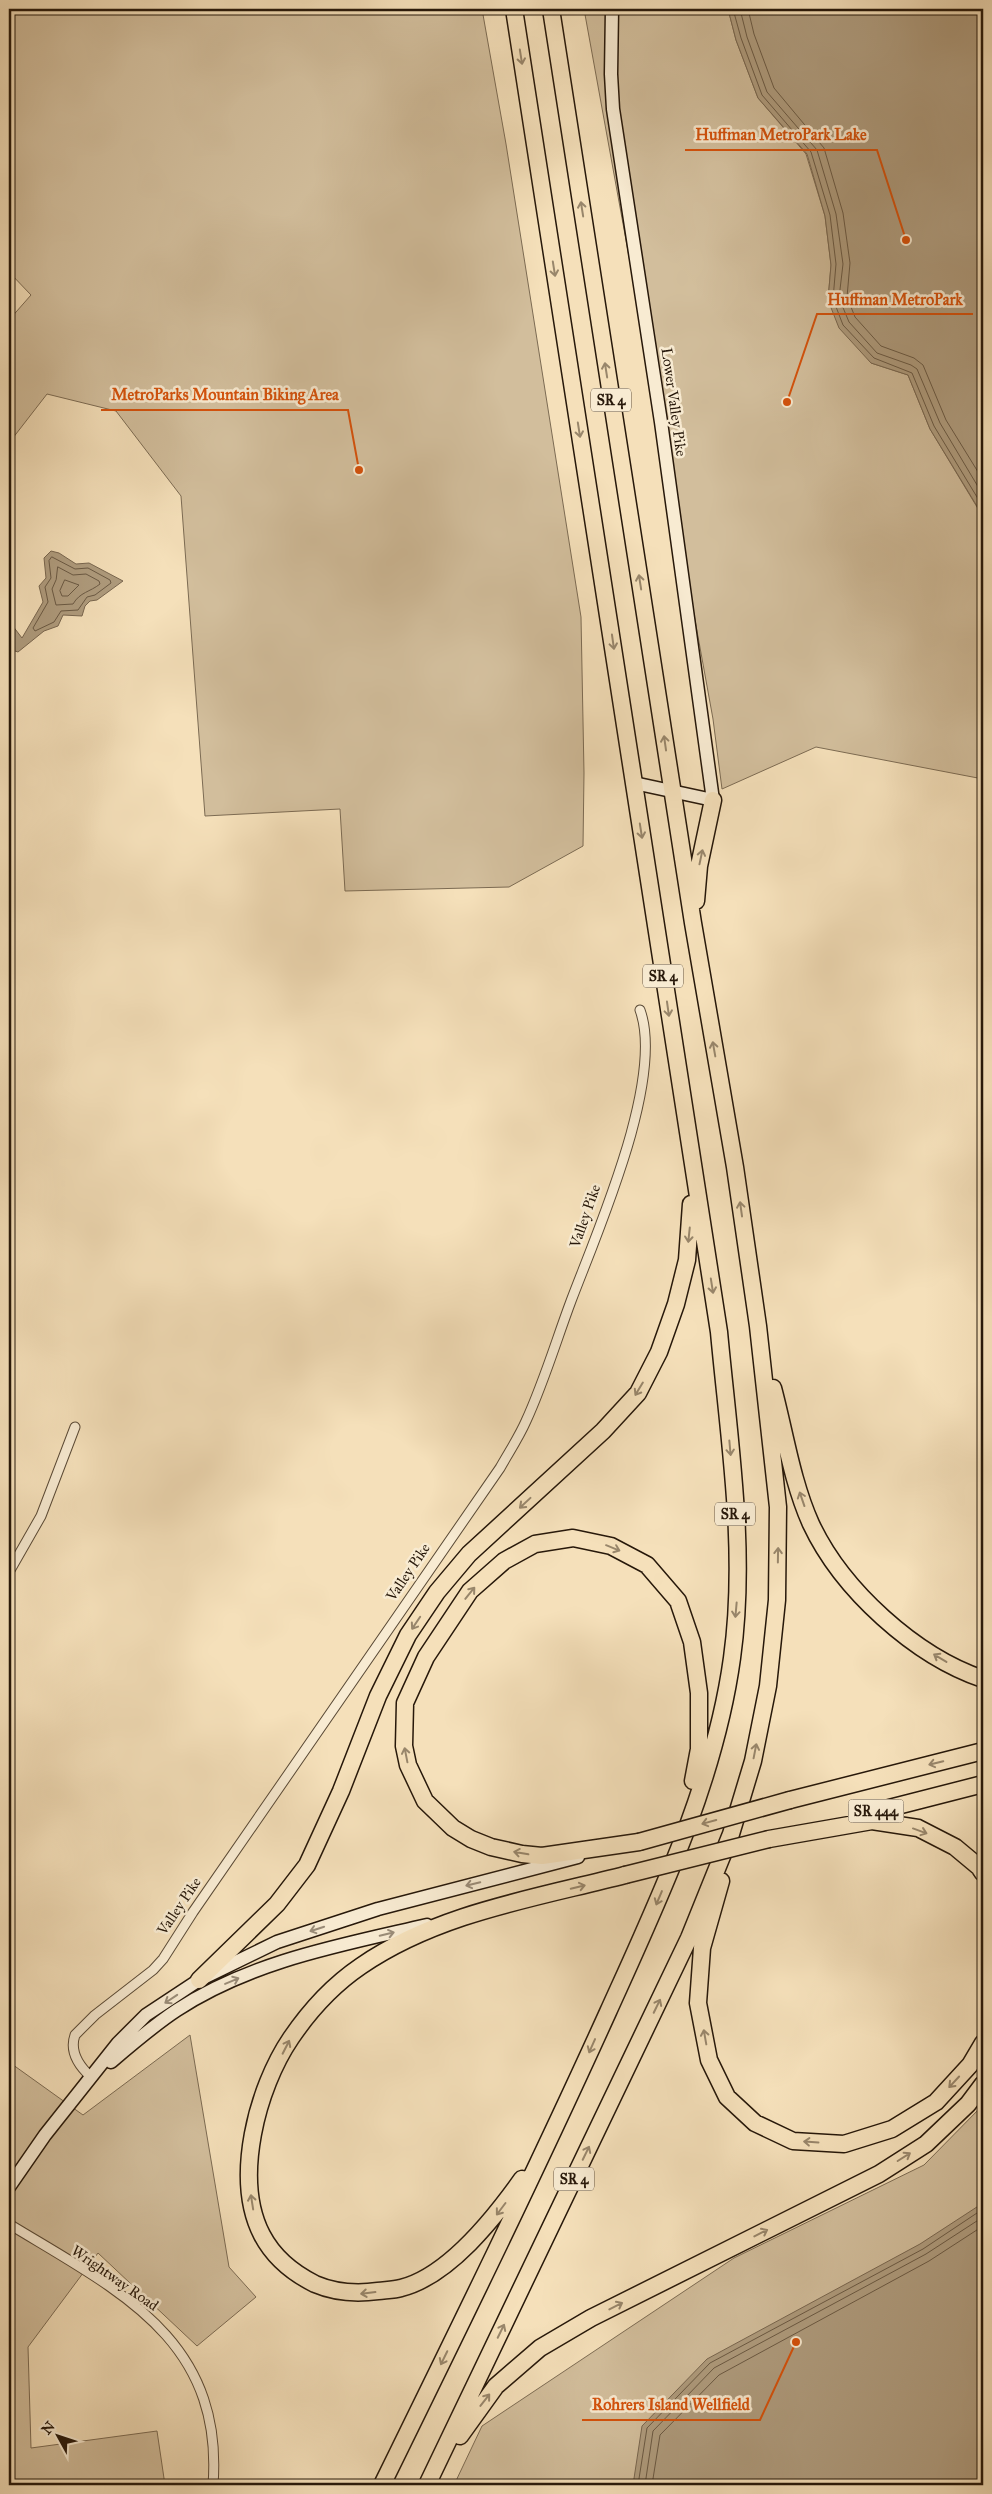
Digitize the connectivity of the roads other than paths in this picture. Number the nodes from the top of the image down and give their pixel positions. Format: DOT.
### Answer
graph roads {
  1 [pos="514,9"];
  2 [pos="551,9"];
  3 [pos="612,9"];
  4 [pos="634,783"];
  5 [pos="672,791"];
  6 [pos="712,800"];
  7 [pos="693,923"];
  8 [pos="640,1010"];
  9 [pos="693,1169"];
  10 [pos="758,1326"];
  11 [pos="75,1427"];
  12 [pos="9,1572"];
  13 [pos="983,1679"];
  14 [pos="983,1751"];
  15 [pos="983,1784"];
  16 [pos="731,1834"];
  17 [pos="769,1838"];
  18 [pos="638,1842"];
  19 [pos="676,1852"];
  20 [pos="983,1873"];
  21 [pos="463,1917"];
  22 [pos="199,1980"];
  23 [pos="983,2043"];
  24 [pos="91,2077"];
  25 [pos="983,2084"];
  26 [pos="550,2141"];
  27 [pos="9,2187"];
  28 [pos="9,2224"];
  29 [pos="213,2485"];
  30 [pos="382,2485"];
  31 [pos="428,2485"];
  1 -- 4 [label="highway, SR 4, one-way"];
  5 -- 2 [label="highway, SR 4, one-way"];
  3 -- 6 [label="street, Lower Valley Pike"];
  4 -- 5 [label="street"];
  4 -- 9 [label="highway, SR 4, one-way"];
  5 -- 6 [label="street"];
  5 -- 7 [label="highway, SR 4"];
  7 -- 6 [label="highway, one-way"];
  10 -- 7 [label="highway, SR 4, one-way"];
  8 -- 24 [label="street, Valley Pike"];
  9 -- 19 [label="highway, SR 4, one-way"];
  9 -- 22 [label="highway, one-way"];
  13 -- 10 [label="highway, one-way"];
  16 -- 10 [label="highway, SR 4, one-way"];
  11 -- 12 [label="street"];
  14 -- 18 [label="highway, SR 444, one-way, bridge"];
  15 -- 17 [label="highway, SR 444"];
  23 -- 16 [label="highway, one-way"];
  31 -- 16 [label="highway, SR 4, one-way"];
  17 -- 20 [label="highway, one-way"];
  21 -- 17 [label="highway, SR 444, one-way, bridge"];
  18 -- 19 [label="highway, one-way"];
  18 -- 22 [label="street, one-way"];
  19 -- 26 [label="highway, SR 4, one-way"];
  24 -- 21 [label="street, one-way"];
  26 -- 21 [label="highway, one-way"];
  22 -- 24 [label="street, one-way"];
  24 -- 27 [label="street"];
  31 -- 25 [label="highway, one-way"];
  26 -- 30 [label="highway, SR 4, one-way"];
  28 -- 29 [label="street, Wrightway Road"];
}
